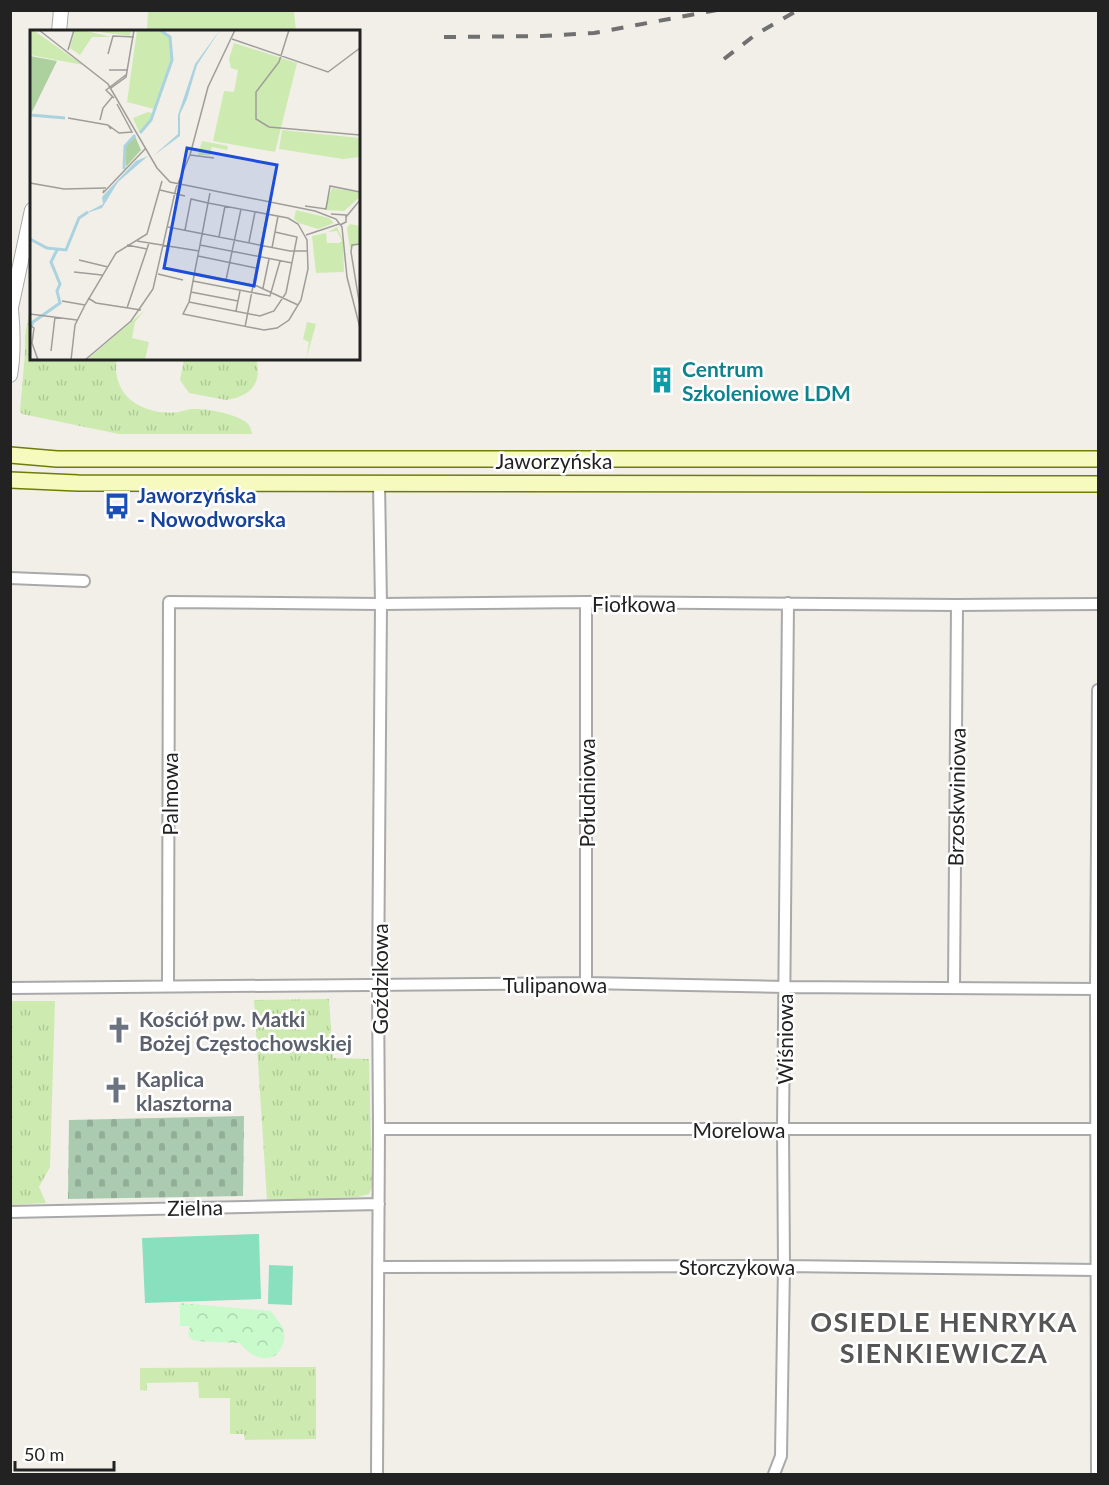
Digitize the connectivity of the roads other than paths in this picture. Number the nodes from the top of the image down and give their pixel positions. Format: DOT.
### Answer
graph roads {
  1 [pos="61,10"];
  2 [pos="59,30"];
  3 [pos="30,220"];
  4 [pos="11,310"];
  5 [pos="10,375"];
  6 [pos="10,455"];
  7 [pos="1098,459"];
  8 [pos="10,480"];
  9 [pos="380,484"];
  10 [pos="1098,484"];
  11 [pos="10,578"];
  12 [pos="84,581"];
  13 [pos="169,602"];
  14 [pos="586,602"];
  15 [pos="788,603"];
  16 [pos="381,604"];
  17 [pos="1098,604"];
  18 [pos="957,605"];
  19 [pos="1098,690"];
  20 [pos="586,983"];
  21 [pos="378,985"];
  22 [pos="168,986"];
  23 [pos="785,987"];
  24 [pos="10,988"];
  25 [pos="954,988"];
  26 [pos="1097,989"];
  27 [pos="783,1128"];
  28 [pos="380,1129"];
  29 [pos="1097,1129"];
  30 [pos="379,1204"];
  31 [pos="10,1212"];
  32 [pos="378,1266"];
  33 [pos="784,1266"];
  34 [pos="1096,1270"];
  35 [pos="377,1474"];
  36 [pos="774,1474"];
  37 [pos="1097,1474"];
  1 -- 2 [label="street"];
  3 -- 4 [label="street"];
  4 -- 5 [label="street"];
  6 -- 7 [label="main road, Jaworzyńska"];
  8 -- 9 [label="main road, Jaworzyńska"];
  9 -- 10 [label="main road, Jaworzyńska"];
  9 -- 16 [label="street, Goździkowa"];
  11 -- 12 [label="street"];
  13 -- 16 [label="street, Fiołkowa"];
  13 -- 22 [label="street, Palmowa"];
  14 -- 15 [label="street, Fiołkowa"];
  14 -- 16 [label="street, Fiołkowa"];
  14 -- 20 [label="street, Południowa"];
  15 -- 18 [label="street, Fiołkowa"];
  15 -- 23 [label="street, Wiśniowa"];
  16 -- 21 [label="street, Goździkowa"];
  17 -- 18 [label="street, Fiołkowa"];
  18 -- 25 [label="street, Brzoskwiniowa"];
  19 -- 26 [label="street"];
  20 -- 21 [label="street, Tulipanowa"];
  20 -- 23 [label="street, Tulipanowa"];
  21 -- 22 [label="street, Tulipanowa"];
  21 -- 28 [label="street, Goździkowa"];
  22 -- 24 [label="street, Tulipanowa"];
  23 -- 25 [label="street, Tulipanowa"];
  23 -- 27 [label="street, Wiśniowa"];
  25 -- 26 [label="street, Tulipanowa"];
  26 -- 29 [label="street"];
  27 -- 28 [label="street, Morelowa"];
  27 -- 29 [label="street, Morelowa"];
  27 -- 33 [label="street, Wiśniowa"];
  28 -- 30 [label="street, Goździkowa"];
  29 -- 34 [label="street"];
  30 -- 31 [label="street, Zielna"];
  30 -- 32 [label="street, Goździkowa"];
  32 -- 33 [label="street, Storczykowa"];
  32 -- 35 [label="street, Goździkowa"];
  33 -- 34 [label="street, Storczykowa"];
  33 -- 36 [label="street, Wiśniowa"];
  34 -- 37 [label="street"];
}
